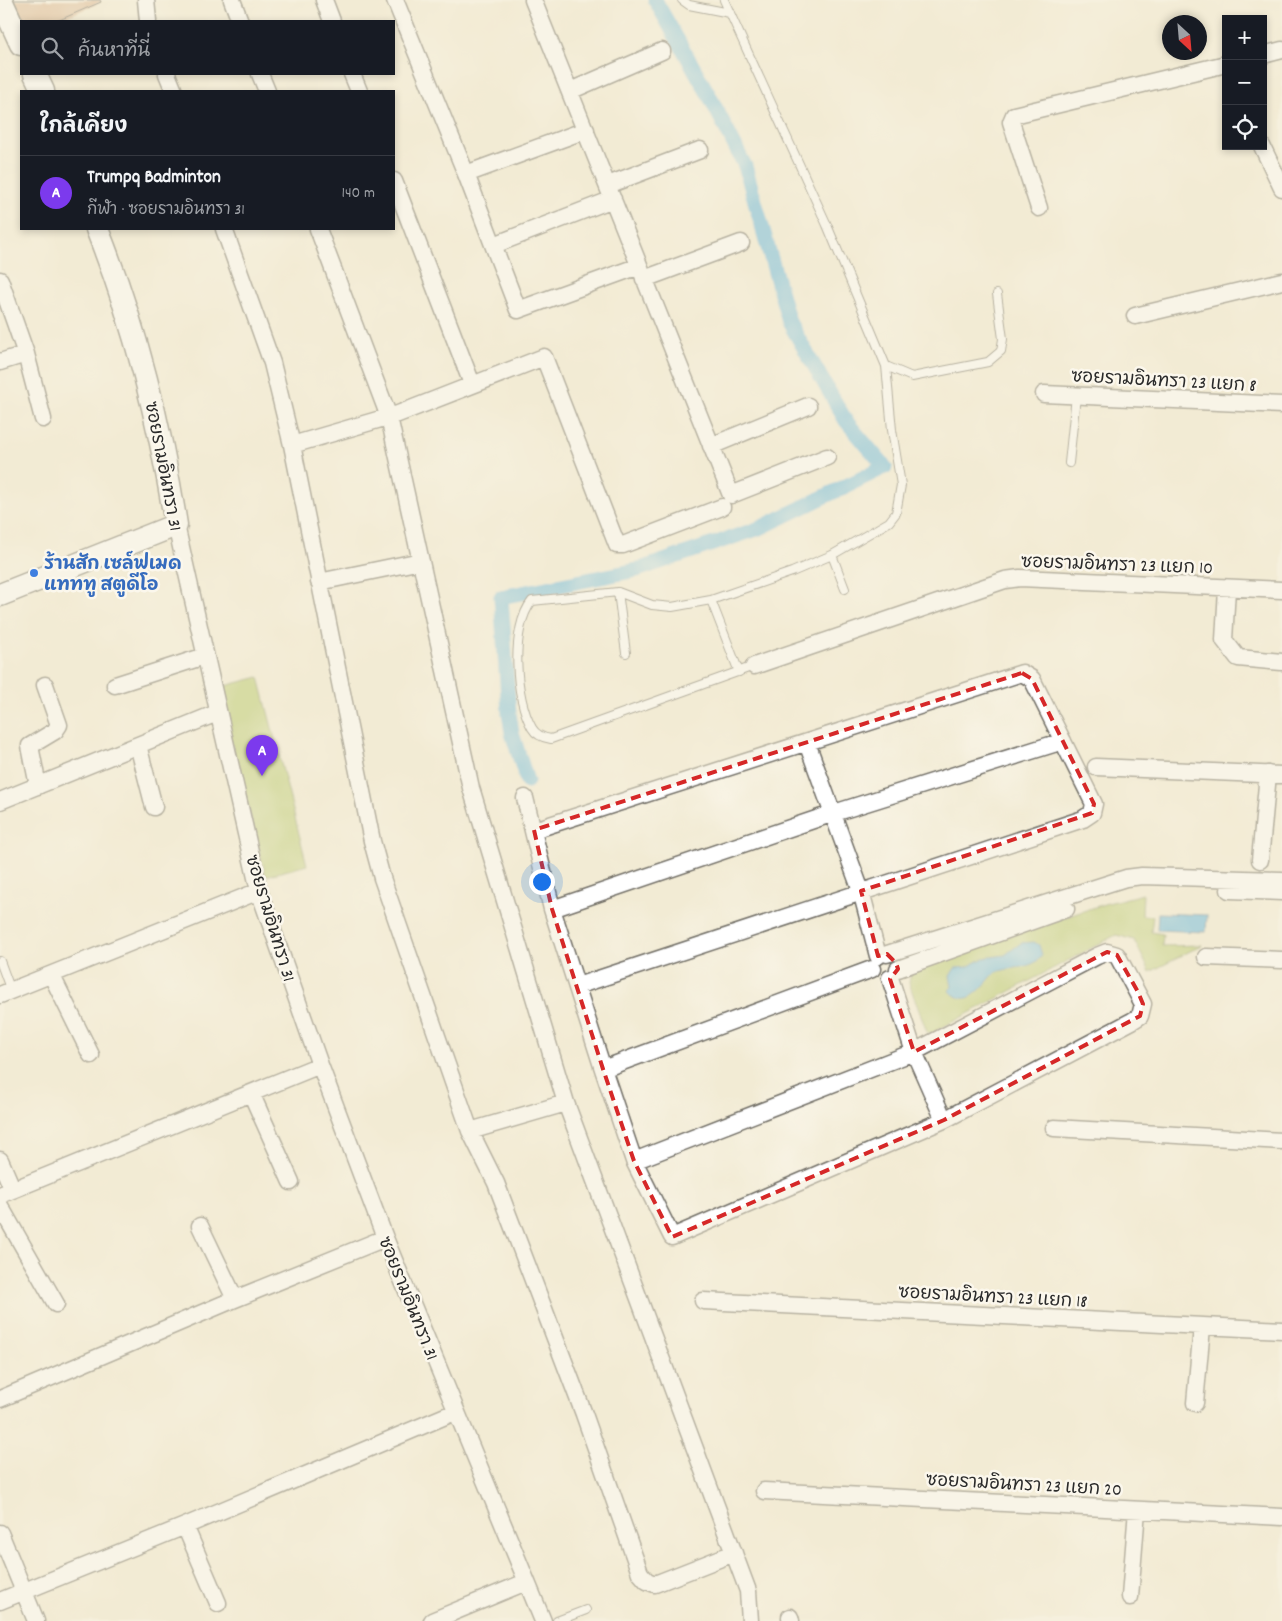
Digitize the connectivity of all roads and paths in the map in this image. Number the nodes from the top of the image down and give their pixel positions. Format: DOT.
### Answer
graph roads {
  1 [pos="1,0"];
  2 [pos="146,0"];
  3 [pos="232,0"];
  4 [pos="324,0"];
  5 [pos="395,0"];
  6 [pos="533,0"];
  7 [pos="682,0"];
  8 [pos="724,0"];
  9 [pos="730,13"];
  10 [pos="148,20"];
  11 [pos="240,20"];
  12 [pos="332,20"];
  13 [pos="20,42"];
  14 [pos="1282,50"];
  15 [pos="662,51"];
  16 [pos="1267,54"];
  17 [pos="1222,67"];
  18 [pos="35,75"];
  19 [pos="167,75"];
  20 [pos="260,75"];
  21 [pos="352,75"];
  22 [pos="43,90"];
  23 [pos="174,90"];
  24 [pos="267,90"];
  25 [pos="359,90"];
  26 [pos="570,92"];
  27 [pos="586,130"];
  28 [pos="700,150"];
  29 [pos="1264,150"];
  30 [pos="466,174"];
  31 [pos="395,185"];
  32 [pos="1282,188"];
  33 [pos="610,192"];
  34 [pos="1039,208"];
  35 [pos="97,230"];
  36 [pos="224,230"];
  37 [pos="318,230"];
  38 [pos="741,243"];
  39 [pos="494,244"];
  40 [pos="642,272"];
  41 [pos="0,280"];
  42 [pos="1282,281"];
  43 [pos="997,294"];
  44 [pos="1135,316"];
  45 [pos="26,354"];
  46 [pos="0,362"];
  47 [pos="886,366"];
  48 [pos="472,384"];
  49 [pos="1044,394"];
  50 [pos="1076,396"];
  51 [pos="1282,405"];
  52 [pos="808,406"];
  53 [pos="389,417"];
  54 [pos="44,419"];
  55 [pos="292,445"];
  56 [pos="711,446"];
  57 [pos="827,457"];
  58 [pos="1069,463"];
  59 [pos="722,507"];
  60 [pos="176,524"];
  61 [pos="832,555"];
  62 [pos="421,561"];
  63 [pos="319,582"];
  64 [pos="1227,588"];
  65 [pos="845,589"];
  66 [pos="1282,590"];
  67 [pos="618,592"];
  68 [pos="0,595"];
  69 [pos="711,600"];
  70 [pos="626,653"];
  71 [pos="205,656"];
  72 [pos="1282,662"];
  73 [pos="746,669"];
  74 [pos="45,685"];
  75 [pos="115,685"];
  76 [pos="218,713"];
  77 [pos="1063,741"];
  78 [pos="807,744"];
  79 [pos="138,745"];
  80 [pos="1096,767"];
  81 [pos="1275,775"];
  82 [pos="38,786"];
  83 [pos="525,798"];
  84 [pos="0,801"];
  85 [pos="154,807"];
  86 [pos="834,812"];
  87 [pos="534,830"];
  88 [pos="1260,860"];
  89 [pos="1282,880"];
  90 [pos="258,891"];
  91 [pos="861,891"];
  92 [pos="1282,892"];
  93 [pos="552,909"];
  94 [pos="1206,957"];
  95 [pos="879,960"];
  96 [pos="1282,960"];
  97 [pos="0,961"];
  98 [pos="894,973"];
  99 [pos="52,976"];
  100 [pos="577,986"];
  101 [pos="5,993"];
  102 [pos="914,1052"];
  103 [pos="91,1055"];
  104 [pos="320,1065"];
  105 [pos="603,1069"];
  106 [pos="251,1093"];
  107 [pos="566,1102"];
  108 [pos="944,1120"];
  109 [pos="1054,1128"];
  110 [pos="470,1131"];
  111 [pos="1282,1141"];
  112 [pos="0,1160"];
  113 [pos="634,1161"];
  114 [pos="291,1182"];
  115 [pos="6,1192"];
  116 [pos="0,1206"];
  117 [pos="200,1226"];
  118 [pos="385,1238"];
  119 [pos="235,1299"];
  120 [pos="703,1301"];
  121 [pos="56,1304"];
  122 [pos="1202,1327"];
  123 [pos="1282,1330"];
  124 [pos="0,1399"];
  125 [pos="1195,1403"];
  126 [pos="455,1412"];
  127 [pos="764,1491"];
  128 [pos="1137,1510"];
  129 [pos="1282,1517"];
  130 [pos="185,1526"];
  131 [pos="0,1533"];
  132 [pos="734,1553"];
  133 [pos="526,1582"];
  134 [pos="24,1591"];
  135 [pos="1130,1597"];
  136 [pos="0,1601"];
  137 [pos="218,1603"];
  138 [pos="586,1610"];
  139 [pos="36,1621"];
  140 [pos="432,1621"];
  141 [pos="543,1621"];
  142 [pos="557,1621"];
  143 [pos="750,1621"];
  1 -- 13 [label="street"];
  2 -- 10 [label="street"];
  3 -- 11 [label="street"];
  4 -- 12 [label="street"];
  5 -- 30 [label="street"];
  6 -- 26 [label="street"];
  7 -- 9 [label="lane"];
  8 -- 9 [label="lane"];
  9 -- 47 [label="lane"];
  14 -- 16 [label="street"];
  15 -- 26 [label="street"];
  17 -- 34 [label="street"];
  18 -- 22 [label="street"];
  19 -- 23 [label="street"];
  20 -- 24 [label="street"];
  21 -- 25 [label="street"];
  26 -- 27 [label="street"];
  27 -- 30 [label="street"];
  27 -- 33 [label="street"];
  28 -- 33 [label="street"];
  29 -- 32 [label="street"];
  30 -- 39 [label="street"];
  31 -- 48 [label="street"];
  33 -- 39 [label="street"];
  33 -- 40 [label="street"];
  35 -- 60 [label="street, ซอยรามอินทรา 31"];
  36 -- 55 [label="street"];
  37 -- 53 [label="street"];
  38 -- 40 [label="street"];
  39 -- 40 [label="street"];
  40 -- 56 [label="street"];
  41 -- 45 [label="street"];
  42 -- 44 [label="street"];
  43 -- 47 [label="lane"];
  45 -- 46 [label="street"];
  45 -- 54 [label="street"];
  47 -- 61 [label="lane"];
  48 -- 53 [label="street"];
  48 -- 59 [label="street"];
  49 -- 50 [label="street, ซอยรามอินทรา 23 แยก 8"];
  50 -- 51 [label="street, ซอยรามอินทรา 23 แยก 8"];
  50 -- 58 [label="lane"];
  52 -- 56 [label="street"];
  53 -- 55 [label="street"];
  53 -- 62 [label="street"];
  55 -- 63 [label="street"];
  56 -- 57 [label="street"];
  60 -- 68 [label="street"];
  60 -- 71 [label="street, ซอยรามอินทรา 31"];
  61 -- 65 [label="lane"];
  61 -- 69 [label="lane"];
  62 -- 63 [label="street"];
  62 -- 107 [label="street"];
  63 -- 110 [label="street"];
  64 -- 66 [label="street, ซอยรามอินทรา 23 แยก 10"];
  64 -- 72 [label="street"];
  64 -- 73 [label="street, ซอยรามอินทรา 23 แยก 10"];
  67 -- 69 [label="lane"];
  67 -- 70 [label="lane"];
  67 -- 73 [label="lane"];
  69 -- 73 [label="lane"];
  71 -- 75 [label="street"];
  71 -- 76 [label="street, ซอยรามอินทรา 31"];
  74 -- 82 [label="street"];
  76 -- 79 [label="street"];
  76 -- 90 [label="street, ซอยรามอินทรา 31"];
  77 -- 78 [label="street"];
  77 -- 86 [label="street"];
  77 -- 91 [label="street"];
  78 -- 86 [label="street"];
  78 -- 87 [label="street"];
  79 -- 82 [label="street"];
  79 -- 85 [label="street"];
  80 -- 81 [label="street"];
  81 -- 88 [label="street"];
  82 -- 84 [label="street"];
  83 -- 87 [label="street"];
  86 -- 91 [label="street"];
  86 -- 93 [label="street"];
  87 -- 93 [label="street"];
  89 -- 95 [label="street"];
  90 -- 99 [label="street"];
  90 -- 104 [label="street, ซอยรามอินทรา 31"];
  91 -- 95 [label="street"];
  91 -- 100 [label="street"];
  92 -- 98 [label="street"];
  93 -- 100 [label="street"];
  94 -- 96 [label="street"];
  95 -- 98 [label="street"];
  95 -- 98 [label="street"];
  95 -- 105 [label="street"];
  97 -- 101 [label="lane"];
  98 -- 102 [label="street"];
  99 -- 101 [label="street"];
  99 -- 103 [label="street"];
  100 -- 105 [label="street"];
  102 -- 108 [label="street"];
  102 -- 108 [label="street"];
  102 -- 113 [label="street"];
  104 -- 106 [label="street"];
  104 -- 118 [label="street, ซอยรามอินทรา 31"];
  105 -- 113 [label="street"];
  106 -- 114 [label="street"];
  106 -- 115 [label="street"];
  107 -- 110 [label="street"];
  107 -- 132 [label="street"];
  108 -- 113 [label="street"];
  109 -- 111 [label="street"];
  110 -- 132 [label="street"];
  112 -- 115 [label="street"];
  116 -- 121 [label="street"];
  117 -- 119 [label="street"];
  118 -- 119 [label="street"];
  118 -- 126 [label="street, ซอยรามอินทรา 31"];
  119 -- 124 [label="street"];
  120 -- 122 [label="street, ซอยรามอินทรา 23 แยก 18"];
  122 -- 123 [label="street, ซอยรามอินทรา 23 แยก 18"];
  122 -- 125 [label="street"];
  126 -- 130 [label="street"];
  126 -- 133 [label="street, ซอยรามอินทรา 31"];
  127 -- 128 [label="street, ซอยรามอินทรา 23 แยก 20"];
  128 -- 129 [label="street, ซอยรามอินทรา 23 แยก 20"];
  128 -- 135 [label="street"];
  130 -- 134 [label="street"];
  130 -- 137 [label="street"];
  131 -- 134 [label="street"];
  132 -- 143 [label="street"];
  133 -- 140 [label="street"];
  133 -- 141 [label="street, ซอยรามอินทรา 31"];
  134 -- 136 [label="street"];
  134 -- 139 [label="street"];
  138 -- 142 [label="lane"];
}
